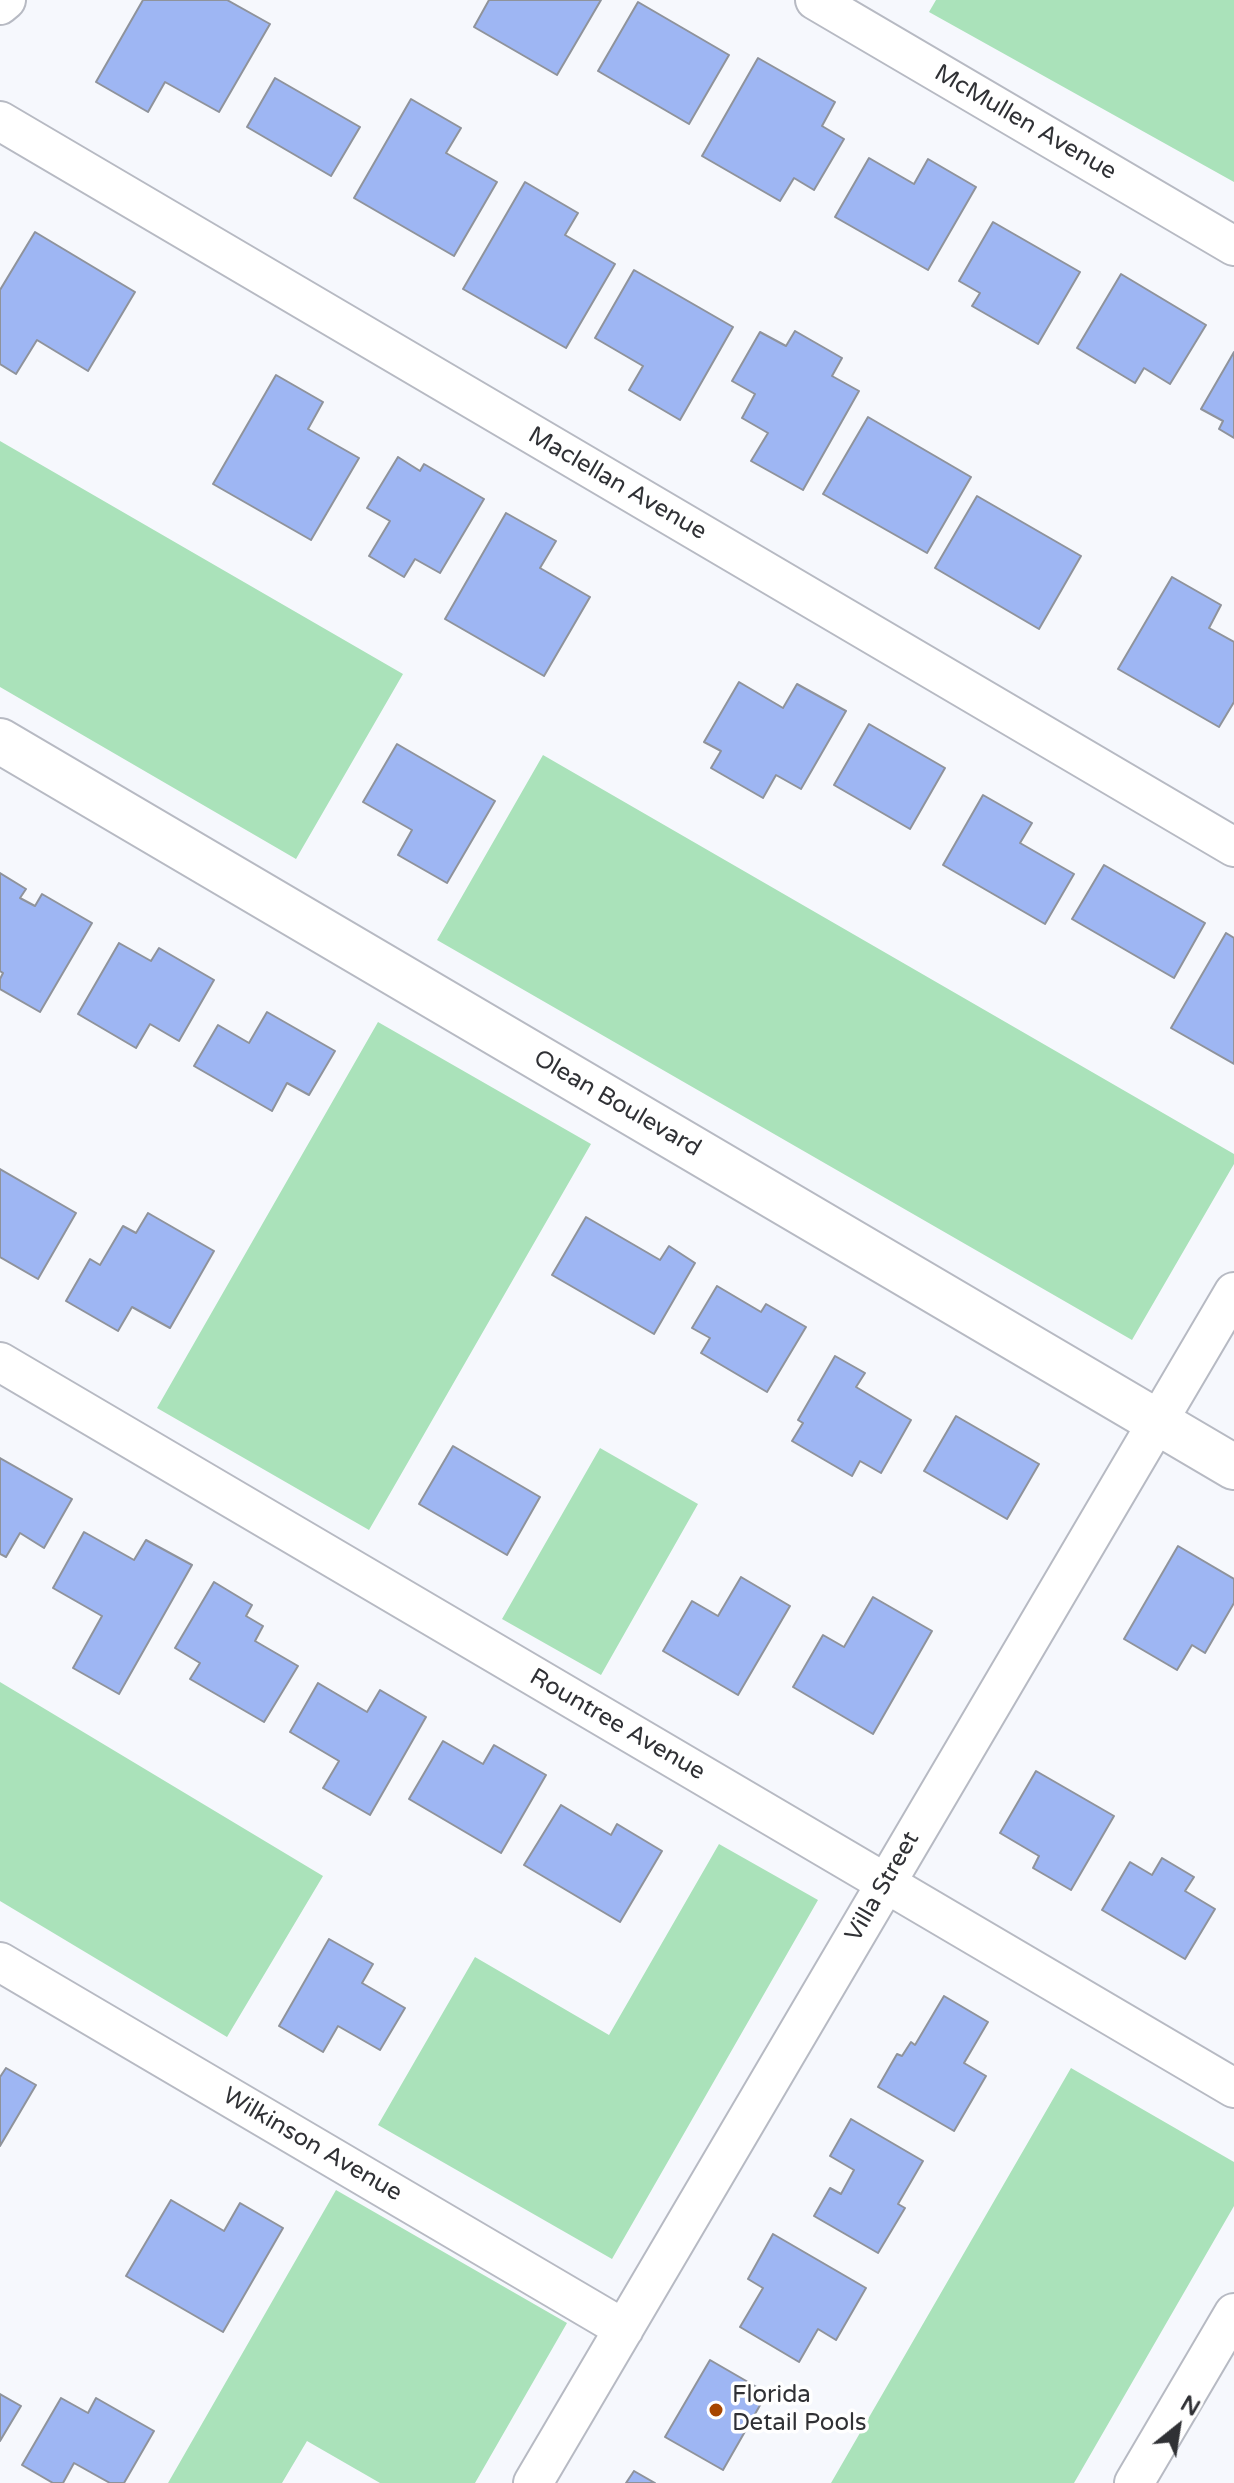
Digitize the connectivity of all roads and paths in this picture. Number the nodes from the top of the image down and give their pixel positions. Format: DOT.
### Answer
graph roads {
  1 [pos="6,0"];
  2 [pos="815,0"];
  3 [pos="0,5"];
  4 [pos="0,121"];
  5 [pos="1234,246"];
  6 [pos="0,741"];
  7 [pos="1234,847"];
  8 [pos="1234,1292"];
  9 [pos="0,1362"];
  10 [pos="1157,1422"];
  11 [pos="1234,1467"];
  12 [pos="886,1883"];
  13 [pos="0,1962"];
  14 [pos="1234,2088"];
  15 [pos="1234,2313"];
  16 [pos="624,2329"];
  17 [pos="533,2483"];
  18 [pos="1134,2483"];
  1 -- 3 [label="street"];
  2 -- 5 [label="street, McMullen Avenue"];
  4 -- 7 [label="street, Maclellan Avenue"];
  6 -- 10 [label="street, Olean Boulevard"];
  8 -- 10 [label="street, Villa Street"];
  9 -- 12 [label="street, Rountree Avenue"];
  10 -- 11 [label="street, Olean Boulevard"];
  10 -- 12 [label="street, Villa Street"];
  12 -- 14 [label="street, Rountree Avenue"];
  12 -- 16 [label="street, Villa Street"];
  13 -- 16 [label="street, Wilkinson Avenue"];
  15 -- 18 [label="street"];
  16 -- 17 [label="street, Villa Street"];
}
